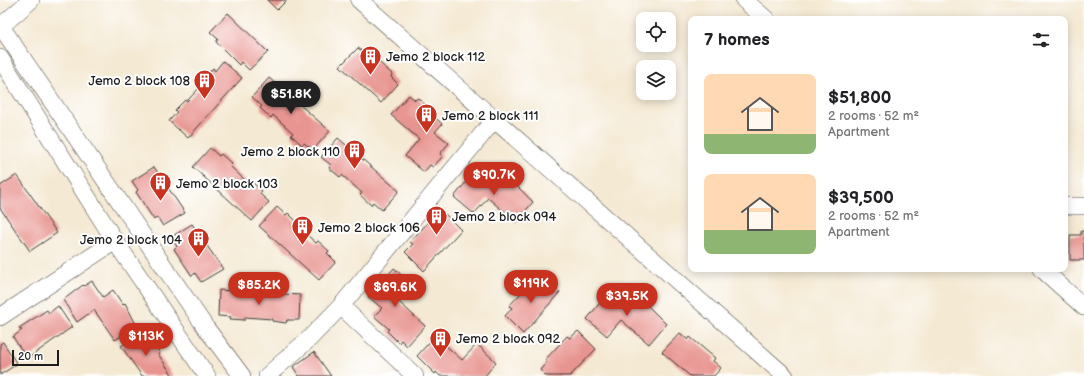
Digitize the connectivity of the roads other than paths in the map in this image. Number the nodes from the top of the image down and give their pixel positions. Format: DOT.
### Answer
graph roads {
  1 [pos="31,0"];
  2 [pos="359,0"];
  3 [pos="744,0"];
  4 [pos="763,16"];
  5 [pos="0,26"];
  6 [pos="0,58"];
  7 [pos="494,120"];
  8 [pos="1068,206"];
  9 [pos="1084,206"];
  10 [pos="115,241"];
  11 [pos="1045,272"];
  12 [pos="341,306"];
  13 [pos="1084,307"];
  14 [pos="0,317"];
  15 [pos="207,376"];
  16 [pos="242,376"];
  17 [pos="267,376"];
  18 [pos="415,376"];
  19 [pos="785,376"];
  1 -- 5 [label="street"];
  2 -- 7 [label="street"];
  3 -- 4 [label="street"];
  5 -- 16 [label="street"];
  6 -- 10 [label="street"];
  7 -- 12 [label="street"];
  7 -- 19 [label="street"];
  8 -- 9 [label="street"];
  10 -- 14 [label="street"];
  10 -- 15 [label="street"];
  11 -- 13 [label="street"];
  12 -- 17 [label="street"];
  12 -- 18 [label="street"];
}
